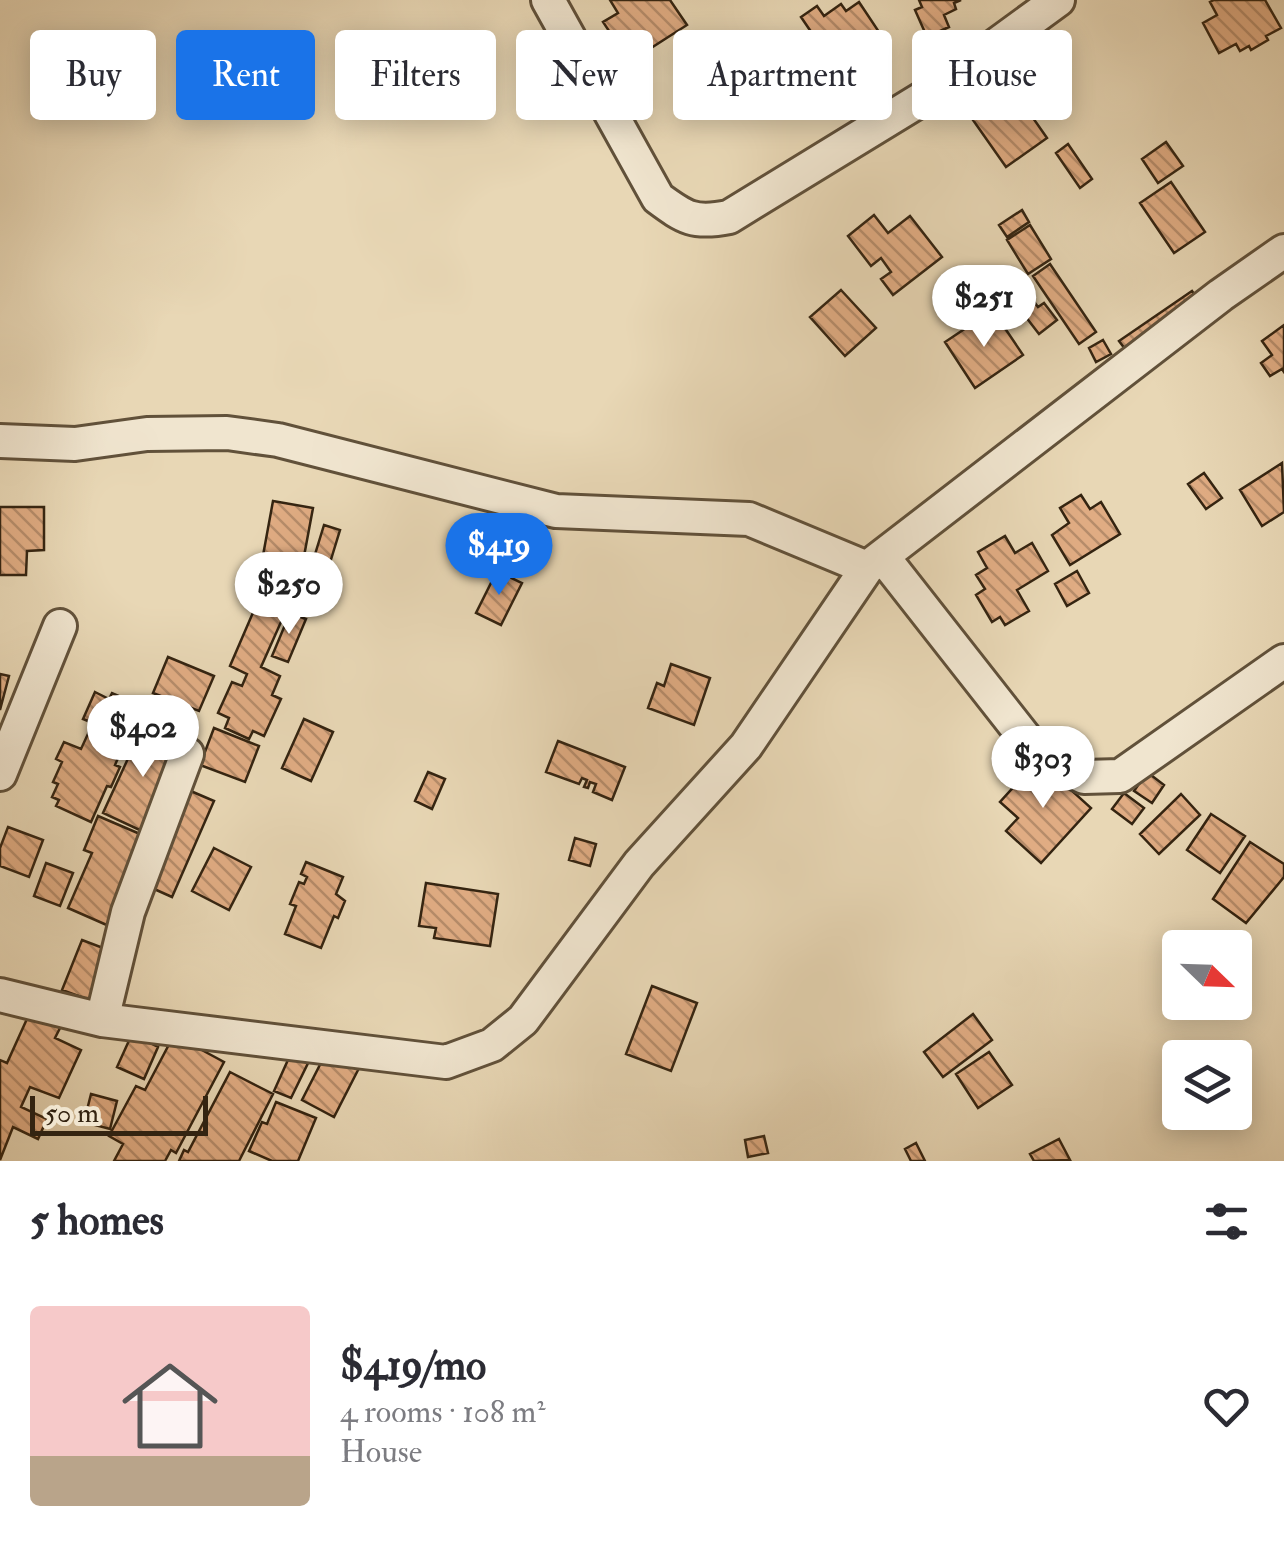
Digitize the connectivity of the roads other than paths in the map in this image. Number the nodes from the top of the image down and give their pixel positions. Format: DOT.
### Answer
graph roads {
  1 [pos="548,0"];
  2 [pos="1058,0"];
  3 [pos="1284,251"];
  4 [pos="0,441"];
  5 [pos="875,562"];
  6 [pos="60,626"];
  7 [pos="1284,661"];
  8 [pos="187,754"];
  9 [pos="0,774"];
  10 [pos="0,994"];
  11 [pos="102,1020"];
  1 -- 2 [label="street"];
  3 -- 5 [label="street"];
  4 -- 5 [label="street"];
  5 -- 7 [label="street"];
  5 -- 11 [label="street"];
  6 -- 9 [label="street"];
  8 -- 11 [label="street"];
  10 -- 11 [label="street"];
}
